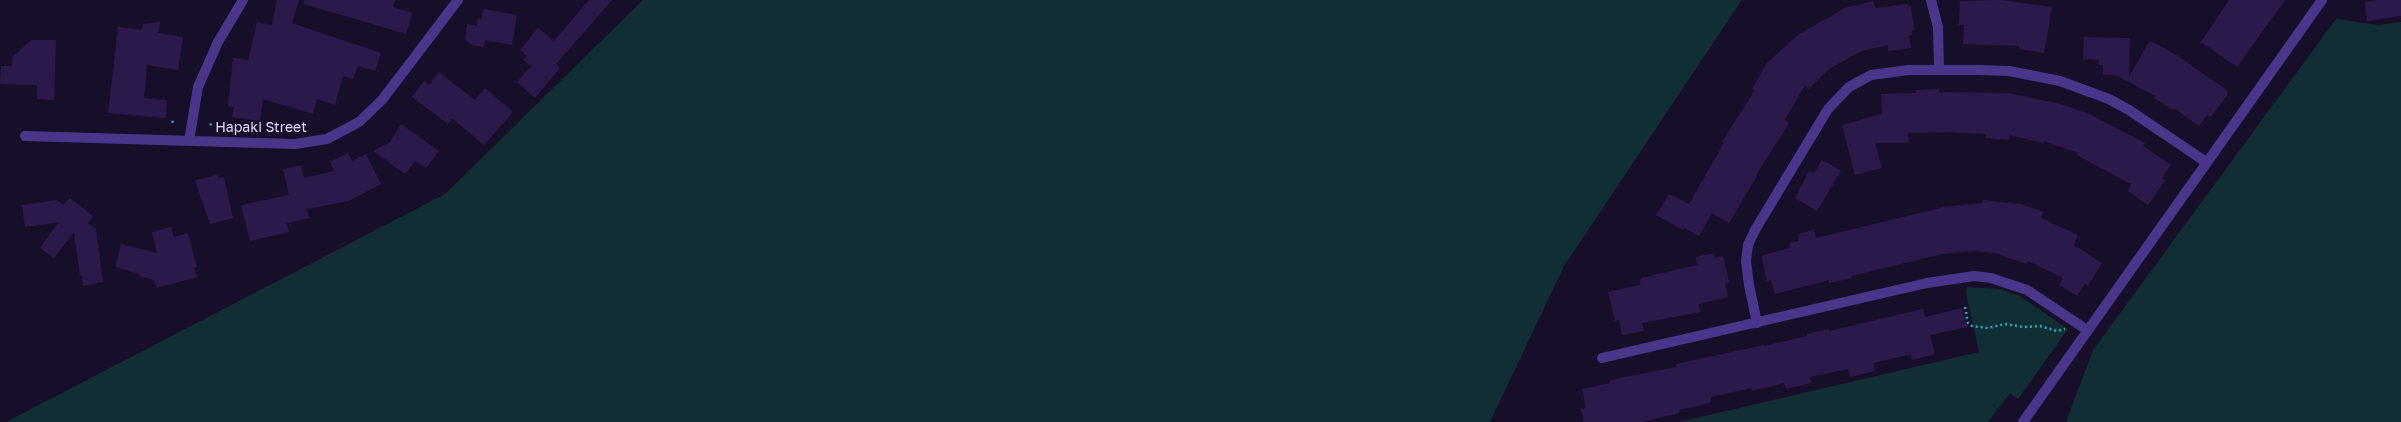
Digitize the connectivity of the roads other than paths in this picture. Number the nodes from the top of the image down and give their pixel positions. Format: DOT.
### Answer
graph roads {
  1 [pos="243,0"];
  2 [pos="458,0"];
  3 [pos="1931,0"];
  4 [pos="2322,0"];
  5 [pos="1939,69"];
  6 [pos="25,136"];
  7 [pos="189,141"];
  8 [pos="2206,162"];
  9 [pos="1757,323"];
  10 [pos="2087,330"];
  11 [pos="1602,358"];
  12 [pos="2023,422"];
  1 -- 7 [label="street"];
  2 -- 7 [label="street, Hapaki Street"];
  3 -- 5 [label="street"];
  4 -- 8 [label="street"];
  5 -- 8 [label="street"];
  5 -- 9 [label="street"];
  6 -- 7 [label="street, Hapaki Street"];
  8 -- 10 [label="street"];
  9 -- 10 [label="street"];
  9 -- 11 [label="street"];
  10 -- 12 [label="street"];
}
